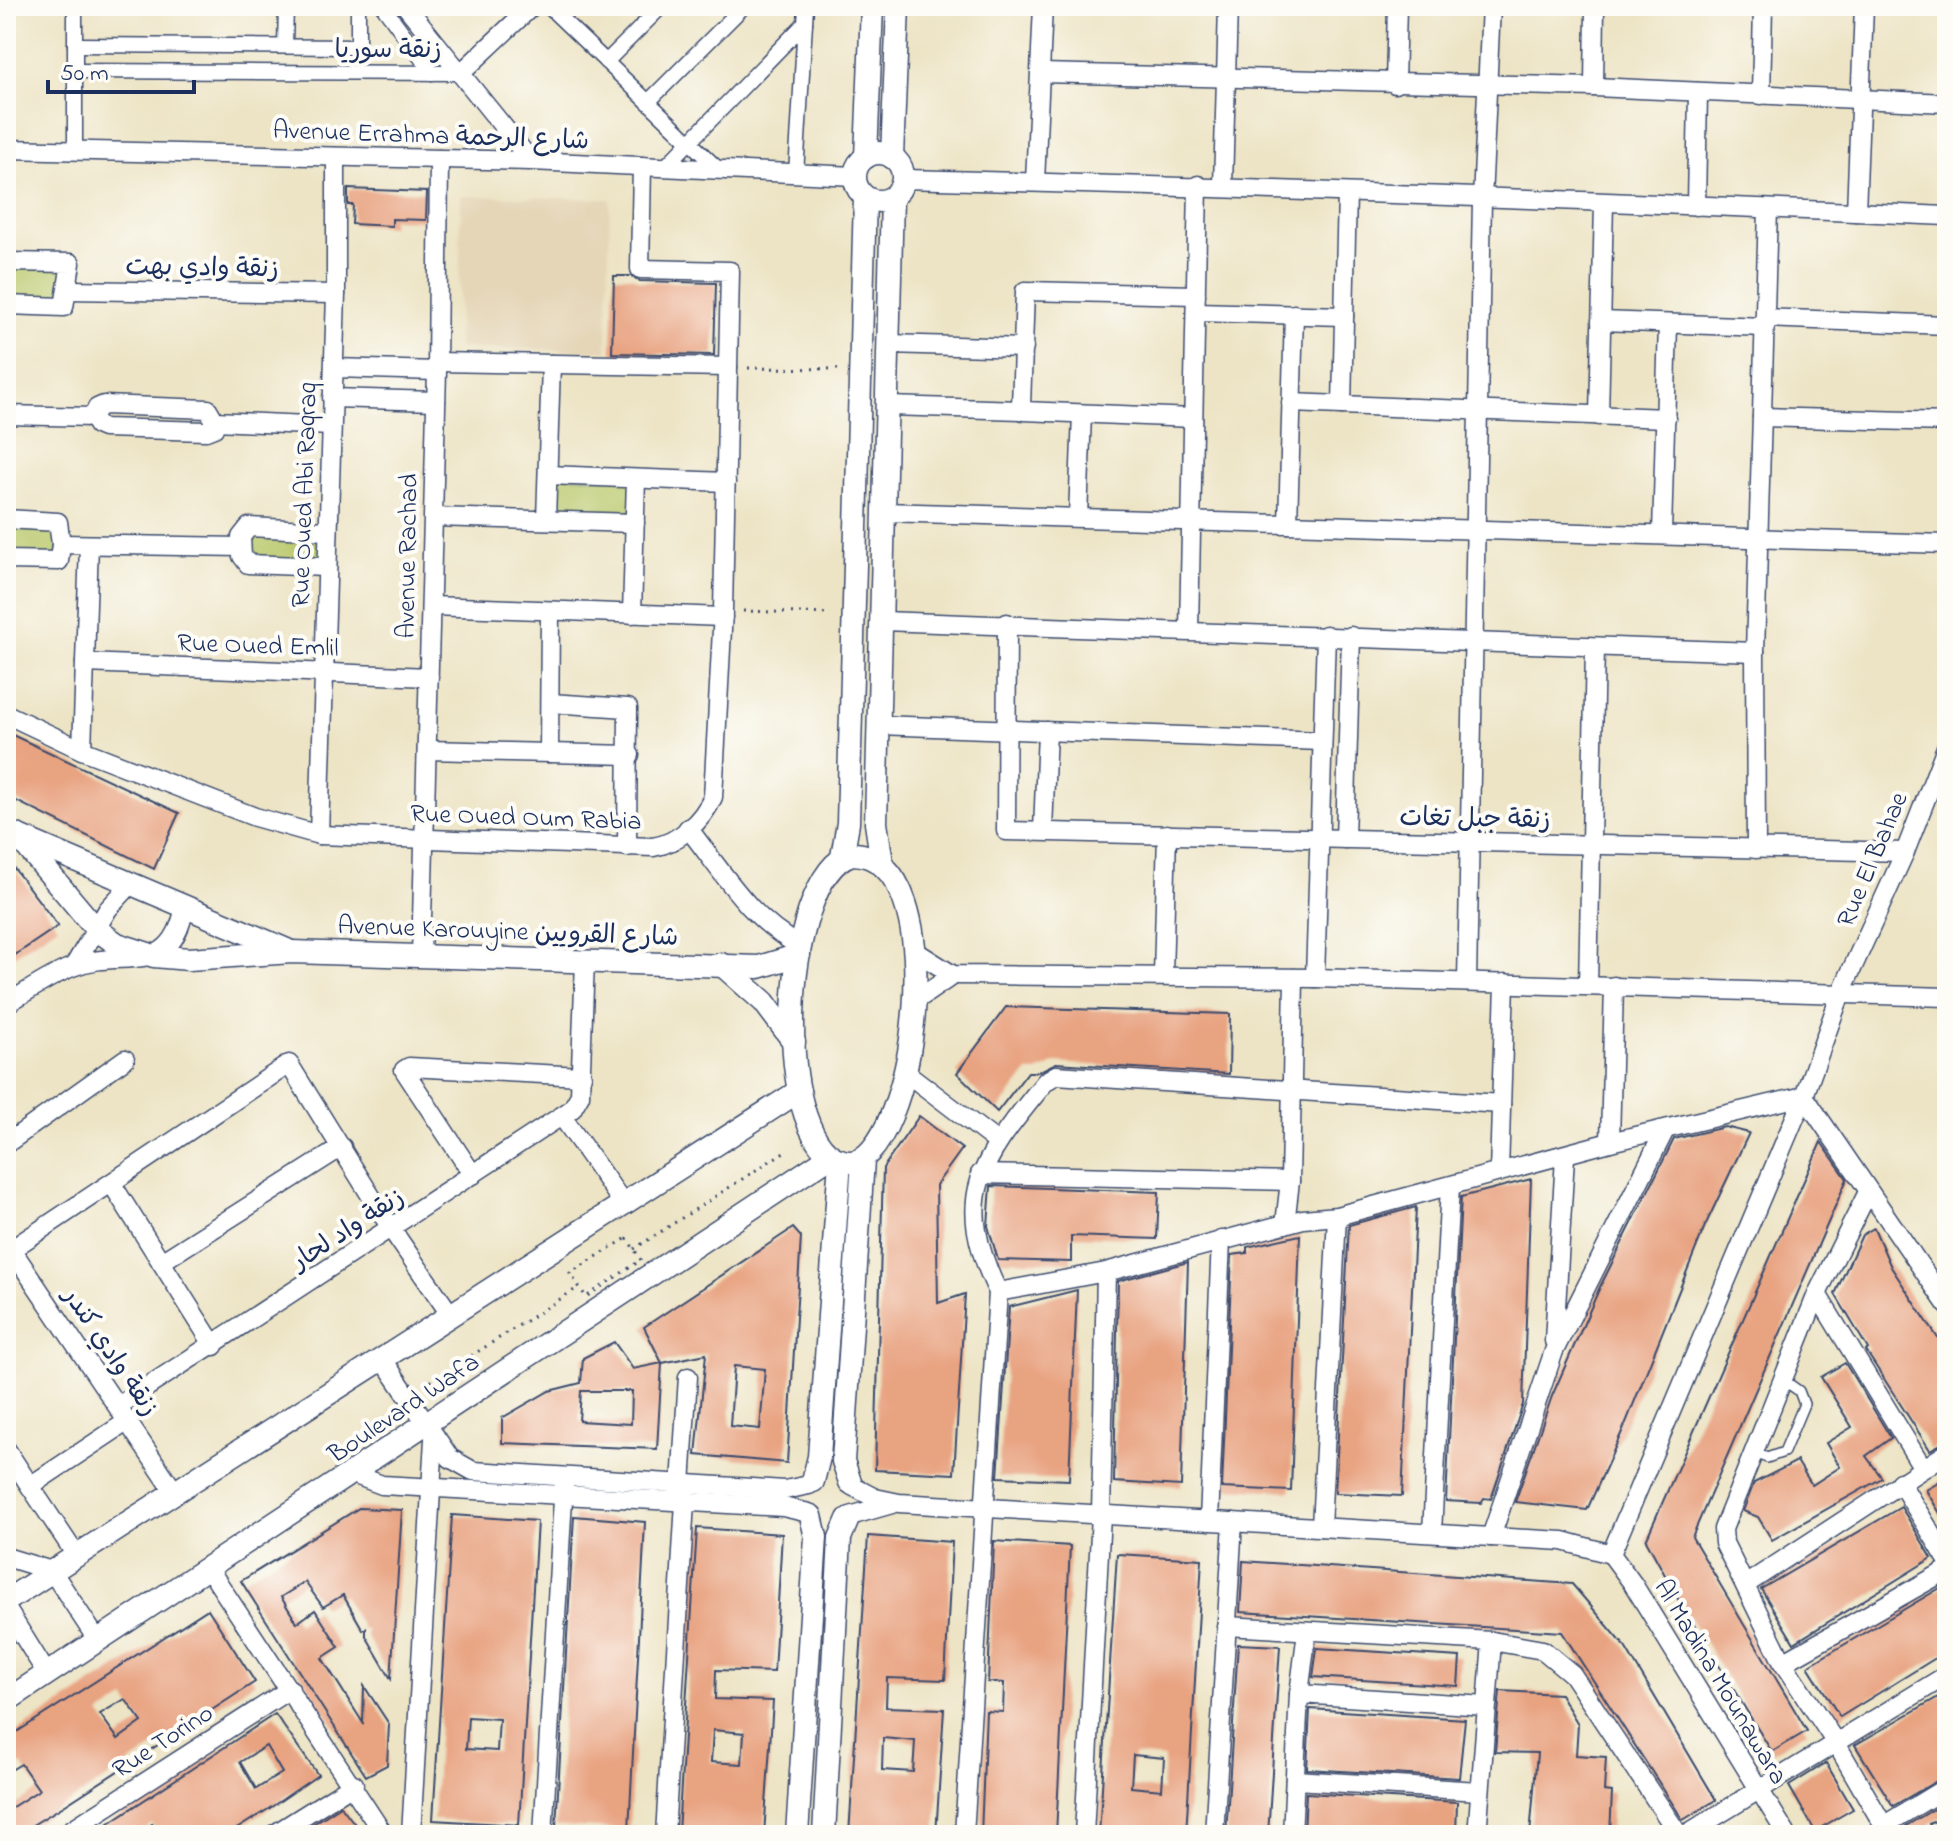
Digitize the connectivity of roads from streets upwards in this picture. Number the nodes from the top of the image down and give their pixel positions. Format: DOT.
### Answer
graph roads {
  1 [pos="75,6"];
  2 [pos="286,6"];
  3 [pos="358,6"];
  4 [pos="383,6"];
  5 [pos="406,6"];
  6 [pos="532,6"];
  7 [pos="548,6"];
  8 [pos="662,6"];
  9 [pos="744,6"];
  10 [pos="806,6"];
  11 [pos="872,6"];
  12 [pos="898,6"];
  13 [pos="1043,6"];
  14 [pos="1228,6"];
  15 [pos="1397,6"];
  16 [pos="1491,6"];
  17 [pos="1595,6"];
  18 [pos="1763,6"];
  19 [pos="1864,6"];
  20 [pos="805,23"];
  21 [pos="75,45"];
  22 [pos="285,46"];
  23 [pos="606,62"];
  24 [pos="75,71"];
  25 [pos="432,73"];
  26 [pos="461,73"];
  27 [pos="1041,73"];
  28 [pos="1226,78"];
  29 [pos="1395,84"];
  30 [pos="1488,86"];
  31 [pos="1594,87"];
  32 [pos="1698,92"];
  33 [pos="1761,95"];
  34 [pos="1859,100"];
  35 [pos="648,102"];
  36 [pos="1947,103"];
  37 [pos="689,142"];
  38 [pos="6,149"];
  39 [pos="75,151"];
  40 [pos="336,157"];
  41 [pos="866,157"];
  42 [pos="892,157"];
  43 [pos="439,159"];
  44 [pos="531,161"];
  45 [pos="642,166"];
  46 [pos="665,167"];
  47 [pos="719,170"];
  48 [pos="796,174"];
  49 [pos="855,176"];
  50 [pos="904,179"];
  51 [pos="1035,182"];
  52 [pos="1198,185"];
  53 [pos="1223,186"];
  54 [pos="1347,193"];
  55 [pos="865,197"];
  56 [pos="892,198"];
  57 [pos="1482,200"];
  58 [pos="1604,203"];
  59 [pos="1696,206"];
  60 [pos="1768,209"];
  61 [pos="1856,212"];
  62 [pos="1947,216"];
  63 [pos="6,262"];
  64 [pos="67,290"];
  65 [pos="336,294"];
  66 [pos="1196,304"];
  67 [pos="6,305"];
  68 [pos="1294,314"];
  69 [pos="1344,316"];
  70 [pos="1601,321"];
  71 [pos="1765,322"];
  72 [pos="1668,324"];
  73 [pos="1947,325"];
  74 [pos="888,344"];
  75 [pos="1024,348"];
  76 [pos="551,364"];
  77 [pos="437,366"];
  78 [pos="728,367"];
  79 [pos="334,368"];
  80 [pos="332,398"];
  81 [pos="436,401"];
  82 [pos="1291,403"];
  83 [pos="1342,405"];
  84 [pos="888,406"];
  85 [pos="1022,410"];
  86 [pos="1478,410"];
  87 [pos="1082,414"];
  88 [pos="6,415"];
  89 [pos="1599,416"];
  90 [pos="1762,417"];
  91 [pos="1193,418"];
  92 [pos="1666,418"];
  93 [pos="1947,422"];
  94 [pos="331,426"];
  95 [pos="548,475"];
  96 [pos="636,479"];
  97 [pos="726,482"];
  98 [pos="884,512"];
  99 [pos="434,517"];
  100 [pos="1078,517"];
  101 [pos="6,519"];
  102 [pos="546,520"];
  103 [pos="1189,520"];
  104 [pos="635,523"];
  105 [pos="1288,524"];
  106 [pos="1474,530"];
  107 [pos="327,531"];
  108 [pos="1662,533"];
  109 [pos="1758,538"];
  110 [pos="61,544"];
  111 [pos="1947,544"];
  112 [pos="89,545"];
  113 [pos="241,547"];
  114 [pos="6,560"];
  115 [pos="326,567"];
  116 [pos="431,606"];
  117 [pos="550,611"];
  118 [pos="632,614"];
  119 [pos="723,614"];
  120 [pos="882,621"];
  121 [pos="1007,623"];
  122 [pos="1189,630"];
  123 [pos="1326,635"];
  124 [pos="1351,636"];
  125 [pos="1472,643"];
  126 [pos="1595,648"];
  127 [pos="1755,652"];
  128 [pos="85,663"];
  129 [pos="322,673"];
  130 [pos="429,677"];
  131 [pos="550,703"];
  132 [pos="6,714"];
  133 [pos="878,725"];
  134 [pos="1007,728"];
  135 [pos="1047,731"];
  136 [pos="1322,741"];
  137 [pos="1947,745"];
  138 [pos="82,750"];
  139 [pos="427,750"];
  140 [pos="549,753"];
  141 [pos="630,755"];
  142 [pos="1939,786"];
  143 [pos="688,828"];
  144 [pos="1043,831"];
  145 [pos="12,832"];
  146 [pos="1167,834"];
  147 [pos="319,835"];
  148 [pos="425,838"];
  149 [pos="1320,838"];
  150 [pos="1345,839"];
  151 [pos="1471,844"];
  152 [pos="1592,845"];
  153 [pos="627,847"];
  154 [pos="1756,849"];
  155 [pos="1905,852"];
  156 [pos="842,857"];
  157 [pos="882,863"];
  158 [pos="132,883"];
  159 [pos="185,906"];
  160 [pos="96,929"];
  161 [pos="799,950"];
  162 [pos="915,951"];
  163 [pos="292,952"];
  164 [pos="154,956"];
  165 [pos="421,956"];
  166 [pos="585,960"];
  167 [pos="721,964"];
  168 [pos="74,966"];
  169 [pos="953,975"];
  170 [pos="1163,975"];
  171 [pos="1294,978"];
  172 [pos="1315,978"];
  173 [pos="1467,982"];
  174 [pos="1505,983"];
  175 [pos="1588,986"];
  176 [pos="1614,986"];
  177 [pos="1841,993"];
  178 [pos="1947,997"];
  179 [pos="915,1001"];
  180 [pos="6,1004"];
  181 [pos="795,1043"];
  182 [pos="125,1059"];
  183 [pos="904,1071"];
  184 [pos="582,1076"];
  185 [pos="799,1091"];
  186 [pos="1291,1092"];
  187 [pos="1804,1096"];
  188 [pos="1501,1104"];
  189 [pos="563,1118"];
  190 [pos="1665,1130"];
  191 [pos="997,1142"];
  192 [pos="1610,1142"];
  193 [pos="6,1144"];
  194 [pos="342,1147"];
  195 [pos="1565,1157"];
  196 [pos="834,1158"];
  197 [pos="863,1160"];
  198 [pos="1499,1172"];
  199 [pos="980,1174"];
  200 [pos="473,1175"];
  201 [pos="1290,1181"];
  202 [pos="112,1184"];
  203 [pos="1450,1186"];
  204 [pos="1868,1192"];
  205 [pos="623,1203"];
  206 [pos="1337,1216"];
  207 [pos="1285,1224"];
  208 [pos="392,1230"];
  209 [pos="1221,1240"];
  210 [pos="8,1248"];
  211 [pos="161,1262"];
  212 [pos="1106,1272"];
  213 [pos="998,1292"];
  214 [pos="1817,1294"];
  215 [pos="1947,1305"];
  216 [pos="450,1314"];
  217 [pos="214,1346"];
  218 [pos="1554,1351"];
  219 [pos="382,1358"];
  220 [pos="688,1377"];
  221 [pos="123,1413"];
  222 [pos="430,1432"];
  223 [pos="6,1449"];
  224 [pos="1947,1453"];
  225 [pos="1923,1468"];
  226 [pos="353,1474"];
  227 [pos="1900,1482"];
  228 [pos="811,1483"];
  229 [pos="851,1484"];
  230 [pos="30,1486"];
  231 [pos="564,1486"];
  232 [pos="432,1488"];
  233 [pos="174,1491"];
  234 [pos="683,1493"];
  235 [pos="899,1503"];
  236 [pos="985,1508"];
  237 [pos="810,1515"];
  238 [pos="1101,1515"];
  239 [pos="849,1517"];
  240 [pos="1209,1521"];
  241 [pos="1233,1522"];
  242 [pos="1321,1527"];
  243 [pos="1432,1533"];
  244 [pos="1491,1537"];
  245 [pos="1611,1554"];
  246 [pos="76,1555"];
  247 [pos="6,1557"];
  248 [pos="1947,1559"];
  249 [pos="209,1569"];
  250 [pos="1947,1570"];
  251 [pos="52,1571"];
  252 [pos="1745,1585"];
  253 [pos="6,1601"];
  254 [pos="6,1608"];
  255 [pos="1226,1626"];
  256 [pos="1307,1631"];
  257 [pos="98,1641"];
  258 [pos="1492,1641"];
  259 [pos="1783,1663"];
  260 [pos="47,1674"];
  261 [pos="1947,1675"];
  262 [pos="290,1689"];
  263 [pos="1299,1694"];
  264 [pos="6,1701"];
  265 [pos="1486,1706"];
  266 [pos="1836,1743"];
  267 [pos="1295,1780"];
  268 [pos="354,1784"];
  269 [pos="1947,1787"];
  270 [pos="1757,1790"];
  271 [pos="1480,1791"];
  272 [pos="1886,1831"];
  273 [pos="63,1835"];
  274 [pos="273,1835"];
  275 [pos="384,1835"];
  276 [pos="411,1835"];
  277 [pos="543,1835"];
  278 [pos="665,1835"];
  279 [pos="797,1835"];
  280 [pos="824,1835"];
  281 [pos="964,1835"];
  282 [pos="1084,1835"];
  283 [pos="1214,1835"];
  284 [pos="1292,1835"];
  285 [pos="1477,1835"];
  286 [pos="1679,1835"];
  287 [pos="1685,1835"];
  288 [pos="1787,1835"];
  1 -- 21 [label="street"];
  2 -- 22 [label="street"];
  3 -- 22 [label="street, زنقة سوريا"];
  4 -- 25 [label="street"];
  5 -- 26 [label="street"];
  6 -- 26 [label="street"];
  7 -- 23 [label="street"];
  8 -- 23 [label="street"];
  9 -- 35 [label="street"];
  10 -- 20 [label="street"];
  11 -- 41 [label="street"];
  12 -- 42 [label="street"];
  13 -- 27 [label="street"];
  14 -- 28 [label="street"];
  15 -- 29 [label="street"];
  16 -- 30 [label="street"];
  17 -- 31 [label="street"];
  18 -- 33 [label="street"];
  19 -- 34 [label="street"];
  20 -- 37 [label="street"];
  20 -- 48 [label="street"];
  21 -- 22 [label="street, زنقة سوريا"];
  21 -- 24 [label="street"];
  23 -- 35 [label="street"];
  24 -- 25 [label="street, زنقة سوريا"];
  24 -- 39 [label="street"];
  25 -- 26 [label="street, زنقة سوريا"];
  26 -- 44 [label="street"];
  27 -- 28 [label="street"];
  27 -- 51 [label="street"];
  28 -- 29 [label="street"];
  28 -- 53 [label="street"];
  29 -- 30 [label="street"];
  30 -- 31 [label="street"];
  30 -- 57 [label="street"];
  31 -- 32 [label="street"];
  32 -- 33 [label="street"];
  32 -- 59 [label="street"];
  33 -- 34 [label="street"];
  34 -- 36 [label="street"];
  34 -- 61 [label="street"];
  35 -- 37 [label="street"];
  37 -- 46 [label="street"];
  37 -- 47 [label="street"];
  38 -- 39 [label="street, Avenue Errahma شارع الرحمة"];
  39 -- 40 [label="street, Avenue Errahma شارع الرحمة"];
  40 -- 43 [label="street, Avenue Errahma شارع الرحمة"];
  40 -- 65 [label="street, Rue Oued Abi Raqraq"];
  41 -- 42 [label="street"];
  41 -- 49 [label="street"];
  42 -- 50 [label="street"];
  43 -- 44 [label="street, Avenue Errahma شارع الرحمة"];
  43 -- 77 [label="street, Avenue Rachad"];
  44 -- 45 [label="street, Avenue Errahma شارع الرحمة"];
  45 -- 46 [label="street, Avenue Errahma شارع الرحمة"];
  45 -- 78 [label="street, Rue Oued Oum Rabia"];
  46 -- 47 [label="street, Avenue Errahma شارع الرحمة"];
  47 -- 48 [label="street, Avenue Errahma شارع الرحمة"];
  48 -- 49 [label="street, Avenue Errahma شارع الرحمة"];
  49 -- 55 [label="street"];
  50 -- 51 [label="street"];
  50 -- 56 [label="street"];
  51 -- 52 [label="street"];
  52 -- 53 [label="street"];
  52 -- 66 [label="street"];
  53 -- 54 [label="street"];
  54 -- 57 [label="street"];
  54 -- 69 [label="street"];
  55 -- 56 [label="street"];
  55 -- 156 [label="street"];
  56 -- 74 [label="street"];
  57 -- 58 [label="street"];
  57 -- 86 [label="street"];
  58 -- 59 [label="street"];
  58 -- 70 [label="street"];
  59 -- 60 [label="street"];
  60 -- 61 [label="street"];
  60 -- 71 [label="street"];
  61 -- 62 [label="street"];
  63 -- 64 [label="street"];
  64 -- 65 [label="street, زنقة وادي بهت"];
  64 -- 67 [label="street"];
  65 -- 79 [label="street, Rue Oued Abi Raqraq"];
  66 -- 68 [label="street"];
  66 -- 75 [label="street"];
  66 -- 91 [label="street"];
  68 -- 69 [label="street"];
  68 -- 82 [label="street"];
  69 -- 83 [label="street"];
  70 -- 72 [label="street"];
  70 -- 89 [label="street"];
  71 -- 72 [label="street"];
  71 -- 73 [label="street"];
  71 -- 90 [label="street"];
  72 -- 92 [label="street"];
  74 -- 75 [label="street"];
  74 -- 84 [label="street"];
  75 -- 85 [label="street"];
  76 -- 77 [label="street"];
  76 -- 78 [label="street"];
  76 -- 95 [label="street"];
  77 -- 79 [label="street"];
  77 -- 81 [label="street, Avenue Rachad"];
  78 -- 97 [label="street, Rue Oued Oum Rabia"];
  79 -- 80 [label="street, Rue Oued Abi Raqraq"];
  80 -- 81 [label="street"];
  80 -- 94 [label="street, Rue Oued Abi Raqraq"];
  81 -- 99 [label="street, Avenue Rachad"];
  82 -- 83 [label="street"];
  82 -- 105 [label="street"];
  83 -- 86 [label="street"];
  84 -- 85 [label="street"];
  84 -- 98 [label="street"];
  85 -- 87 [label="street"];
  86 -- 89 [label="street"];
  86 -- 106 [label="street"];
  87 -- 91 [label="street"];
  87 -- 100 [label="street"];
  88 -- 94 [label="street"];
  89 -- 92 [label="street"];
  90 -- 93 [label="street"];
  90 -- 109 [label="street"];
  91 -- 103 [label="street"];
  92 -- 108 [label="street"];
  94 -- 107 [label="street, Rue Oued Abi Raqraq"];
  95 -- 96 [label="street"];
  95 -- 102 [label="street"];
  96 -- 97 [label="street"];
  96 -- 104 [label="street"];
  97 -- 119 [label="street, Rue Oued Oum Rabia"];
  98 -- 100 [label="street"];
  98 -- 120 [label="street"];
  99 -- 102 [label="street"];
  99 -- 116 [label="street, Avenue Rachad"];
  100 -- 103 [label="street"];
  101 -- 110 [label="street"];
  102 -- 104 [label="street"];
  103 -- 105 [label="street"];
  103 -- 122 [label="street"];
  104 -- 118 [label="street"];
  105 -- 106 [label="street"];
  106 -- 108 [label="street"];
  106 -- 125 [label="street"];
  107 -- 113 [label="street"];
  107 -- 115 [label="street, Rue Oued Abi Raqraq"];
  108 -- 109 [label="street"];
  109 -- 111 [label="street"];
  109 -- 127 [label="street"];
  110 -- 112 [label="street"];
  110 -- 114 [label="street"];
  112 -- 113 [label="street"];
  112 -- 128 [label="street"];
  113 -- 115 [label="street"];
  115 -- 129 [label="street, Rue Oued Abi Raqraq"];
  116 -- 117 [label="street"];
  116 -- 130 [label="street, Avenue Rachad"];
  117 -- 118 [label="street"];
  117 -- 131 [label="street"];
  118 -- 119 [label="street"];
  119 -- 143 [label="street, Rue Oued Oum Rabia"];
  120 -- 121 [label="street"];
  120 -- 133 [label="street"];
  121 -- 122 [label="street"];
  121 -- 134 [label="street"];
  122 -- 123 [label="street"];
  123 -- 124 [label="street"];
  123 -- 136 [label="street"];
  124 -- 125 [label="street"];
  124 -- 150 [label="street"];
  125 -- 126 [label="street"];
  125 -- 151 [label="street"];
  126 -- 127 [label="street"];
  126 -- 152 [label="street"];
  127 -- 154 [label="street"];
  128 -- 129 [label="street, Rue Oued Emlil"];
  128 -- 138 [label="street"];
  129 -- 130 [label="street, Rue Oued Emlil"];
  129 -- 147 [label="street, Rue Oued Abi Raqraq"];
  130 -- 139 [label="street, Avenue Rachad"];
  131 -- 140 [label="street"];
  131 -- 141 [label="street"];
  132 -- 138 [label="street, Rue Oued Oum Rabia"];
  133 -- 134 [label="street"];
  133 -- 157 [label="street"];
  134 -- 135 [label="street"];
  134 -- 144 [label="street, زنقة جبل تغات"];
  135 -- 136 [label="street"];
  135 -- 144 [label="street"];
  136 -- 149 [label="street"];
  137 -- 142 [label="street, Rue El Bahae"];
  138 -- 147 [label="street, Rue Oued Oum Rabia"];
  139 -- 140 [label="street"];
  139 -- 148 [label="street, Avenue Rachad"];
  140 -- 141 [label="street"];
  141 -- 153 [label="street"];
  142 -- 155 [label="street, Rue El Bahae"];
  143 -- 153 [label="street, Rue Oued Oum Rabia"];
  143 -- 161 [label="street"];
  144 -- 146 [label="street, زنقة جبل تغات"];
  145 -- 158 [label="street, Avenue Karouyine شارع القرويين"];
  145 -- 160 [label="street, Avenue Karouyine شارع القرويين"];
  146 -- 149 [label="street, زنقة جبل تغات"];
  146 -- 170 [label="street"];
  147 -- 148 [label="street, Rue Oued Oum Rabia"];
  148 -- 153 [label="street, Rue Oued Oum Rabia"];
  148 -- 165 [label="street, Avenue Rachad"];
  149 -- 150 [label="street, زنقة جبل تغات"];
  149 -- 172 [label="street"];
  150 -- 151 [label="street, زنقة جبل تغات"];
  151 -- 152 [label="street, زنقة جبل تغات"];
  151 -- 173 [label="street"];
  152 -- 154 [label="street, زنقة جبل تغات"];
  152 -- 175 [label="street"];
  154 -- 155 [label="street, زنقة جبل تغات"];
  155 -- 177 [label="street, Rue El Bahae"];
  156 -- 157 [label="street"];
  156 -- 161 [label="street"];
  157 -- 162 [label="street"];
  158 -- 159 [label="street, Avenue Karouyine شارع القرويين"];
  158 -- 160 [label="street"];
  159 -- 163 [label="street, Avenue Karouyine شارع القرويين"];
  159 -- 164 [label="street"];
  160 -- 164 [label="street, Avenue Karouyine شارع القرويين"];
  160 -- 168 [label="street"];
  161 -- 167 [label="street, Avenue Karouyine شارع القرويين"];
  161 -- 181 [label="street"];
  162 -- 169 [label="street"];
  162 -- 179 [label="street"];
  163 -- 164 [label="street, Avenue Karouyine شارع القرويين"];
  163 -- 165 [label="street, Avenue Karouyine شارع القرويين"];
  164 -- 168 [label="street"];
  165 -- 166 [label="street, Avenue Karouyine شارع القرويين"];
  166 -- 167 [label="street, Avenue Karouyine شارع القرويين"];
  166 -- 184 [label="street, زنقة واد لحار"];
  167 -- 181 [label="street"];
  168 -- 180 [label="street"];
  169 -- 170 [label="street"];
  169 -- 179 [label="street"];
  170 -- 171 [label="street"];
  171 -- 172 [label="street"];
  171 -- 186 [label="street"];
  172 -- 173 [label="street"];
  173 -- 174 [label="street"];
  174 -- 175 [label="street"];
  174 -- 188 [label="street"];
  175 -- 176 [label="street"];
  176 -- 177 [label="street"];
  176 -- 192 [label="street"];
  177 -- 178 [label="street"];
  177 -- 187 [label="street, Rue El Bahae"];
  179 -- 183 [label="street"];
  181 -- 185 [label="street"];
  182 -- 193 [label="street"];
  183 -- 191 [label="street"];
  183 -- 197 [label="street"];
  184 -- 189 [label="street, زنقة واد لحار"];
  184 -- 200 [label="street"];
  185 -- 196 [label="street"];
  185 -- 205 [label="street, Boulevard Wafa"];
  186 -- 188 [label="street"];
  186 -- 191 [label="street"];
  186 -- 201 [label="street"];
  187 -- 190 [label="street"];
  187 -- 204 [label="street"];
  187 -- 245 [label="street, Rue El Bahae"];
  188 -- 198 [label="street"];
  189 -- 200 [label="street, زنقة واد لحار"];
  189 -- 205 [label="street"];
  190 -- 192 [label="street"];
  190 -- 218 [label="street"];
  191 -- 199 [label="street"];
  192 -- 195 [label="street"];
  194 -- 202 [label="street"];
  194 -- 208 [label="street"];
  194 -- 211 [label="street"];
  195 -- 198 [label="street"];
  195 -- 218 [label="street"];
  196 -- 197 [label="street"];
  196 -- 222 [label="street, Boulevard Wafa"];
  196 -- 228 [label="street"];
  197 -- 229 [label="street"];
  198 -- 203 [label="street"];
  199 -- 201 [label="street"];
  199 -- 213 [label="street"];
  200 -- 208 [label="street, زنقة واد لحار"];
  201 -- 207 [label="street"];
  202 -- 210 [label="street"];
  202 -- 211 [label="street"];
  203 -- 206 [label="street"];
  203 -- 243 [label="street"];
  204 -- 214 [label="street"];
  204 -- 215 [label="street"];
  205 -- 216 [label="street, Boulevard Wafa"];
  206 -- 207 [label="street"];
  206 -- 242 [label="street"];
  207 -- 209 [label="street"];
  208 -- 216 [label="street"];
  208 -- 217 [label="street, زنقة واد لحار"];
  209 -- 212 [label="street"];
  209 -- 240 [label="street"];
  210 -- 221 [label="street, زنقة وادي كندر"];
  211 -- 217 [label="street"];
  212 -- 213 [label="street"];
  212 -- 238 [label="street"];
  213 -- 236 [label="street"];
  214 -- 225 [label="street"];
  214 -- 252 [label="street"];
  216 -- 219 [label="street, Boulevard Wafa"];
  217 -- 221 [label="street, زنقة واد لحار"];
  218 -- 244 [label="street"];
  219 -- 222 [label="street"];
  219 -- 233 [label="street, Boulevard Wafa"];
  220 -- 234 [label="street"];
  221 -- 230 [label="street, زنقة واد لحار"];
  221 -- 233 [label="street, زنقة وادي كندر"];
  222 -- 226 [label="street, Boulevard Wafa"];
  222 -- 231 [label="street"];
  222 -- 232 [label="street"];
  223 -- 230 [label="street"];
  224 -- 225 [label="street"];
  225 -- 227 [label="street"];
  226 -- 232 [label="street"];
  226 -- 249 [label="street, Boulevard Wafa"];
  227 -- 248 [label="street"];
  227 -- 252 [label="street"];
  228 -- 229 [label="street"];
  228 -- 234 [label="street"];
  228 -- 237 [label="street"];
  229 -- 235 [label="street"];
  229 -- 239 [label="street"];
  230 -- 246 [label="street"];
  231 -- 232 [label="street"];
  231 -- 234 [label="street"];
  231 -- 277 [label="street"];
  232 -- 276 [label="street"];
  233 -- 246 [label="street, Boulevard Wafa"];
  234 -- 237 [label="street"];
  234 -- 278 [label="street"];
  235 -- 236 [label="street"];
  235 -- 239 [label="street"];
  236 -- 238 [label="street"];
  236 -- 281 [label="street"];
  237 -- 239 [label="street"];
  237 -- 279 [label="street"];
  238 -- 240 [label="street"];
  238 -- 282 [label="street"];
  239 -- 280 [label="street"];
  240 -- 241 [label="street"];
  241 -- 242 [label="street"];
  241 -- 255 [label="street"];
  242 -- 243 [label="street"];
  243 -- 244 [label="street"];
  244 -- 245 [label="street"];
  245 -- 270 [label="street, Al Madina Mounawara"];
  246 -- 251 [label="street, Boulevard Wafa"];
  247 -- 251 [label="street"];
  249 -- 257 [label="street, Boulevard Wafa"];
  249 -- 262 [label="street"];
  250 -- 259 [label="street"];
  251 -- 253 [label="street, Boulevard Wafa"];
  251 -- 257 [label="street"];
  252 -- 259 [label="street"];
  254 -- 260 [label="street"];
  255 -- 256 [label="street"];
  255 -- 283 [label="street"];
  256 -- 258 [label="street"];
  256 -- 263 [label="street"];
  257 -- 260 [label="street, Boulevard Wafa"];
  258 -- 265 [label="street"];
  258 -- 286 [label="street"];
  259 -- 266 [label="street"];
  260 -- 264 [label="street, Boulevard Wafa"];
  261 -- 266 [label="street"];
  262 -- 268 [label="street"];
  262 -- 273 [label="street, Rue Torino"];
  263 -- 265 [label="street"];
  263 -- 267 [label="street"];
  265 -- 271 [label="street"];
  266 -- 270 [label="street"];
  266 -- 272 [label="street"];
  267 -- 271 [label="street"];
  267 -- 284 [label="street"];
  268 -- 274 [label="street"];
  268 -- 275 [label="street"];
  269 -- 272 [label="street"];
  270 -- 287 [label="street"];
  270 -- 288 [label="street, Al Madina Mounawara"];
  271 -- 285 [label="street"];
}
